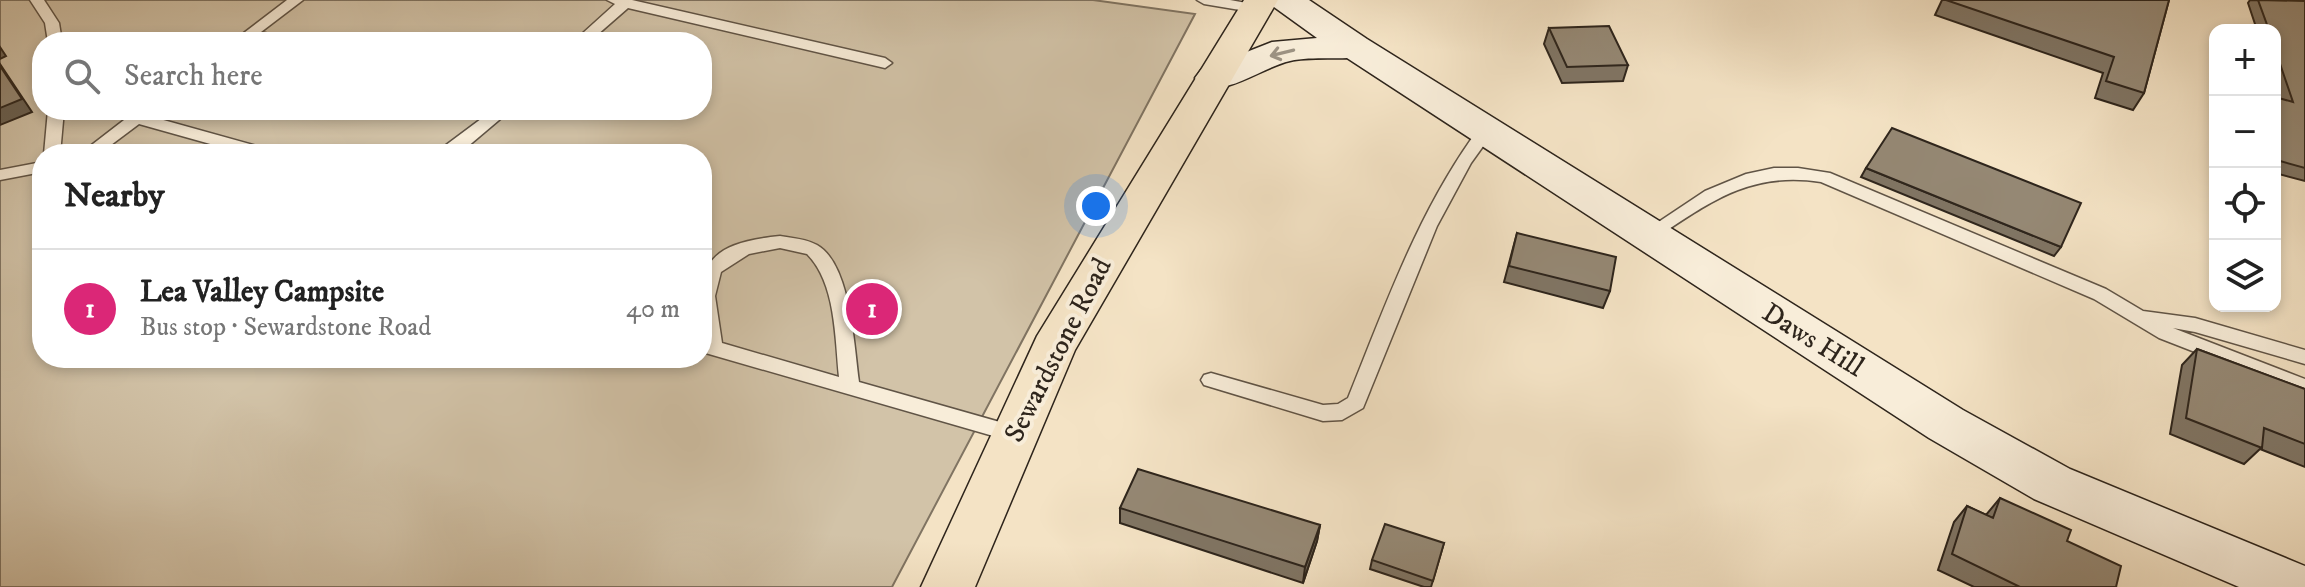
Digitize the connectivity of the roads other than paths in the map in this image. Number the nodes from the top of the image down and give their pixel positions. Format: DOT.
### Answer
graph roads {
  1 [pos="37,0"];
  2 [pos="296,0"];
  3 [pos="1204,0"];
  4 [pos="620,1"];
  5 [pos="1268,3"];
  6 [pos="53,32"];
  7 [pos="252,32"];
  8 [pos="590,32"];
  9 [pos="1354,47"];
  10 [pos="885,63"];
  11 [pos="1214,78"];
  12 [pos="55,120"];
  13 [pos="134,120"];
  14 [pos="160,120"];
  15 [pos="490,120"];
  16 [pos="1486,131"];
  17 [pos="53,144"];
  18 [pos="102,144"];
  19 [pos="234,144"];
  20 [pos="460,144"];
  21 [pos="32,169"];
  22 [pos="0,175"];
  23 [pos="1648,235"];
  24 [pos="712,272"];
  25 [pos="2136,315"];
  26 [pos="712,347"];
  27 [pos="2305,357"];
  28 [pos="1211,380"];
  29 [pos="850,386"];
  30 [pos="2305,387"];
  31 [pos="1014,434"];
  32 [pos="948,587"];
  33 [pos="2297,587"];
  1 -- 6 [label="lane"];
  2 -- 7 [label="lane"];
  3 -- 5 [label="lane"];
  4 -- 8 [label="lane"];
  4 -- 10 [label="lane"];
  5 -- 9 [label="street, Daws Hill"];
  5 -- 11 [label="main road, Sewardstone Road"];
  9 -- 11 [label="street, one-way"];
  9 -- 16 [label="street, Daws Hill"];
  11 -- 31 [label="main road, Sewardstone Road"];
  12 -- 17 [label="lane"];
  13 -- 18 [label="lane"];
  14 -- 19 [label="lane"];
  15 -- 20 [label="lane"];
  16 -- 23 [label="street, Daws Hill"];
  16 -- 28 [label="lane"];
  21 -- 22 [label="lane"];
  23 -- 25 [label="lane"];
  23 -- 33 [label="street, Daws Hill"];
  24 -- 29 [label="lane"];
  25 -- 27 [label="lane"];
  25 -- 30 [label="lane"];
  26 -- 29 [label="lane"];
  29 -- 31 [label="lane"];
  31 -- 32 [label="main road, Sewardstone Road"];
}
